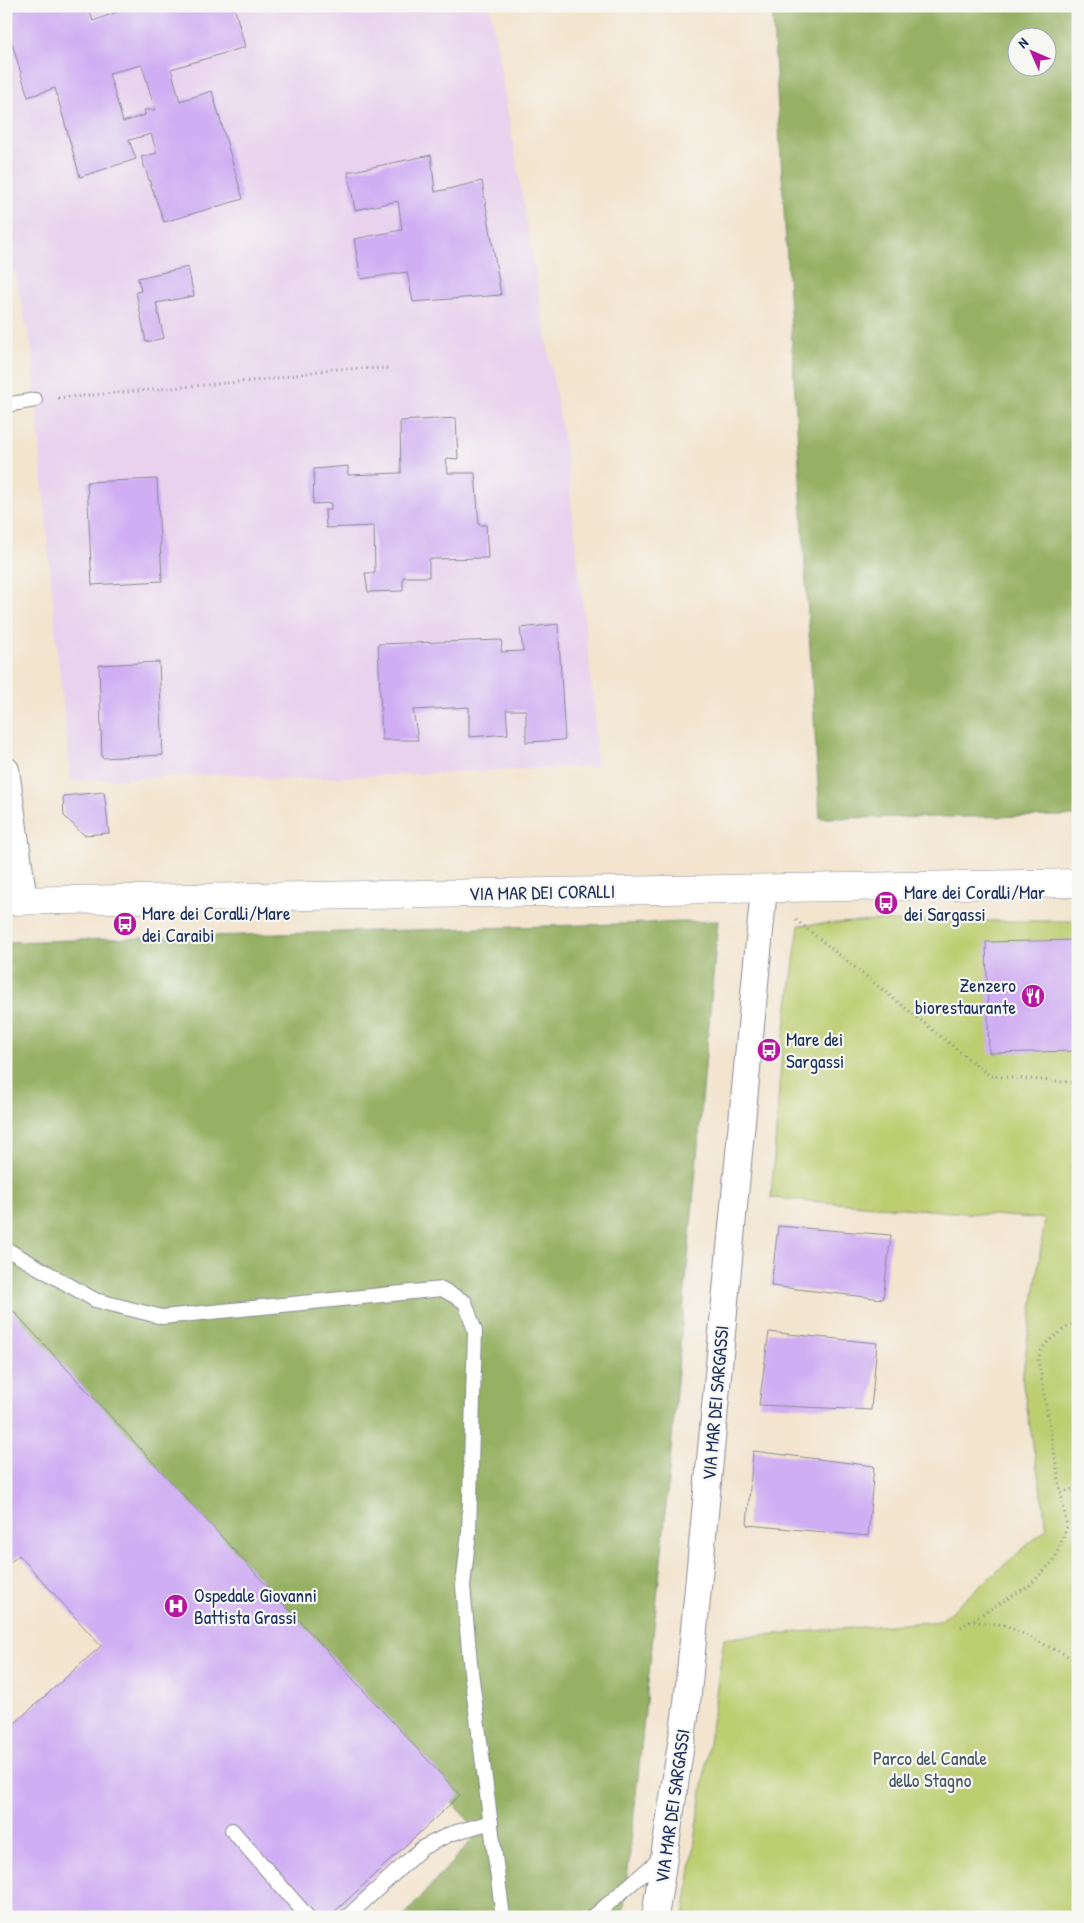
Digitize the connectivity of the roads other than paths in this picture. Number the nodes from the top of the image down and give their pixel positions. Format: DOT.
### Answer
graph roads {
  1 [pos="35,400"];
  2 [pos="6,405"];
  3 [pos="6,770"];
  4 [pos="1078,883"];
  5 [pos="764,891"];
  6 [pos="15,901"];
  7 [pos="6,1249"];
  8 [pos="490,1822"];
  9 [pos="232,1830"];
  10 [pos="664,1855"];
  11 [pos="308,1917"];
  12 [pos="347,1917"];
  13 [pos="503,1917"];
  14 [pos="593,1917"];
  15 [pos="655,1917"];
  1 -- 2 [label="lane"];
  3 -- 6 [label="street"];
  4 -- 5 [label="street, VIA MAR DEI CORALLI"];
  5 -- 6 [label="street, VIA MAR DEI CORALLI"];
  5 -- 10 [label="street, VIA MAR DEI SARGASSI"];
  7 -- 8 [label="lane"];
  8 -- 12 [label="lane"];
  8 -- 13 [label="lane"];
  9 -- 11 [label="lane"];
  10 -- 14 [label="lane"];
  10 -- 15 [label="street, VIA MAR DEI SARGASSI"];
}
